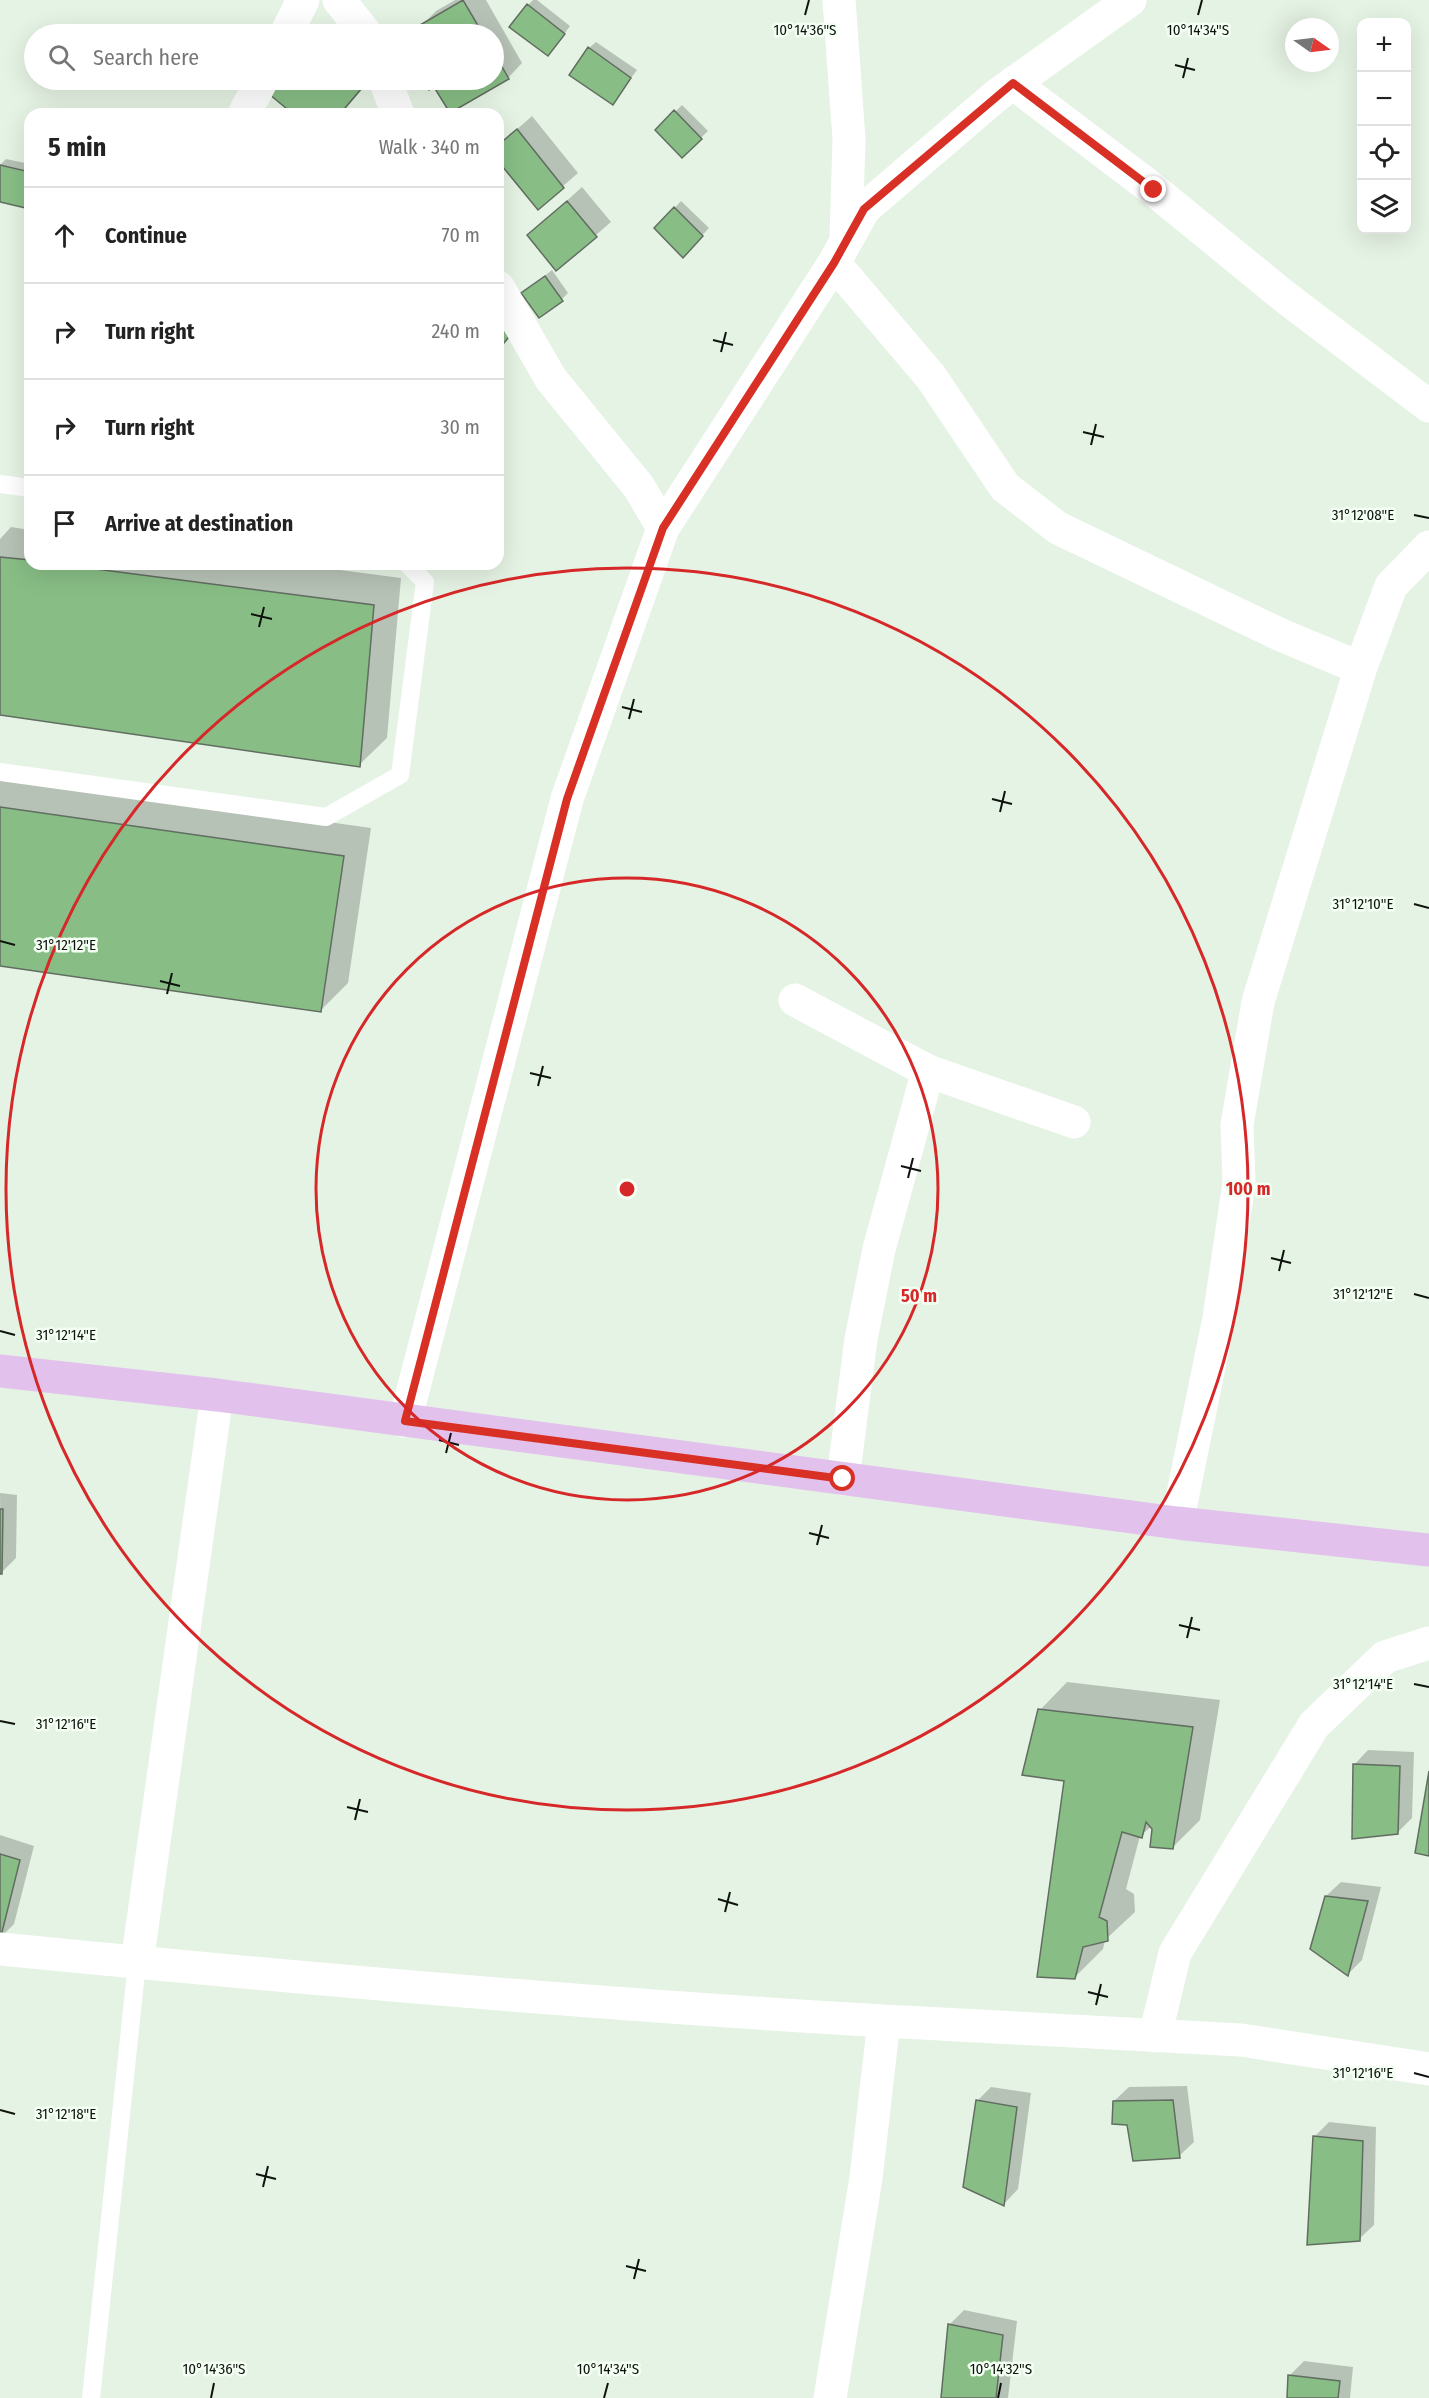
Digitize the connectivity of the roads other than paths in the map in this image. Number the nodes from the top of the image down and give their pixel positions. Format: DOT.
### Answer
graph roads {
  1 [pos="303,0"];
  2 [pos="339,0"];
  3 [pos="839,0"];
  4 [pos="1130,0"];
  5 [pos="291,24"];
  6 [pos="358,24"];
  7 [pos="1013,83"];
  8 [pos="257,90"];
  9 [pos="389,90"];
  10 [pos="247,108"];
  11 [pos="396,108"];
  12 [pos="840,250"];
  13 [pos="504,297"];
  14 [pos="1429,406"];
  15 [pos="0,484"];
  16 [pos="24,487"];
  17 [pos="663,528"];
  18 [pos="1429,547"];
  19 [pos="413,570"];
  20 [pos="1360,668"];
  21 [pos="0,772"];
  22 [pos="795,1000"];
  23 [pos="928,1071"];
  24 [pos="1074,1122"];
  25 [pos="0,1371"];
  26 [pos="217,1395"];
  27 [pos="405,1421"];
  28 [pos="843,1479"];
  29 [pos="1177,1523"];
  30 [pos="1429,1550"];
  31 [pos="1429,1643"];
  32 [pos="0,1949"];
  33 [pos="137,1963"];
  34 [pos="884,2021"];
  35 [pos="1155,2036"];
  36 [pos="1429,2069"];
  37 [pos="91,2398"];
  38 [pos="830,2398"];
  1 -- 5 [label="street"];
  2 -- 6 [label="street"];
  3 -- 12 [label="street"];
  4 -- 7 [label="street"];
  7 -- 12 [label="street"];
  7 -- 14 [label="street"];
  8 -- 10 [label="street"];
  9 -- 11 [label="street"];
  12 -- 17 [label="street"];
  12 -- 20 [label="street"];
  13 -- 17 [label="street"];
  15 -- 16 [label="lane"];
  17 -- 27 [label="street"];
  18 -- 20 [label="street"];
  19 -- 21 [label="lane"];
  20 -- 29 [label="street"];
  22 -- 23 [label="street"];
  23 -- 24 [label="street"];
  23 -- 28 [label="street"];
  25 -- 26 [label="main road"];
  26 -- 27 [label="main road"];
  26 -- 33 [label="street"];
  27 -- 28 [label="main road"];
  28 -- 29 [label="main road"];
  29 -- 30 [label="main road"];
  31 -- 35 [label="street"];
  32 -- 33 [label="street"];
  33 -- 34 [label="street"];
  33 -- 37 [label="lane"];
  34 -- 35 [label="street"];
  34 -- 38 [label="street"];
  35 -- 36 [label="street"];
}
